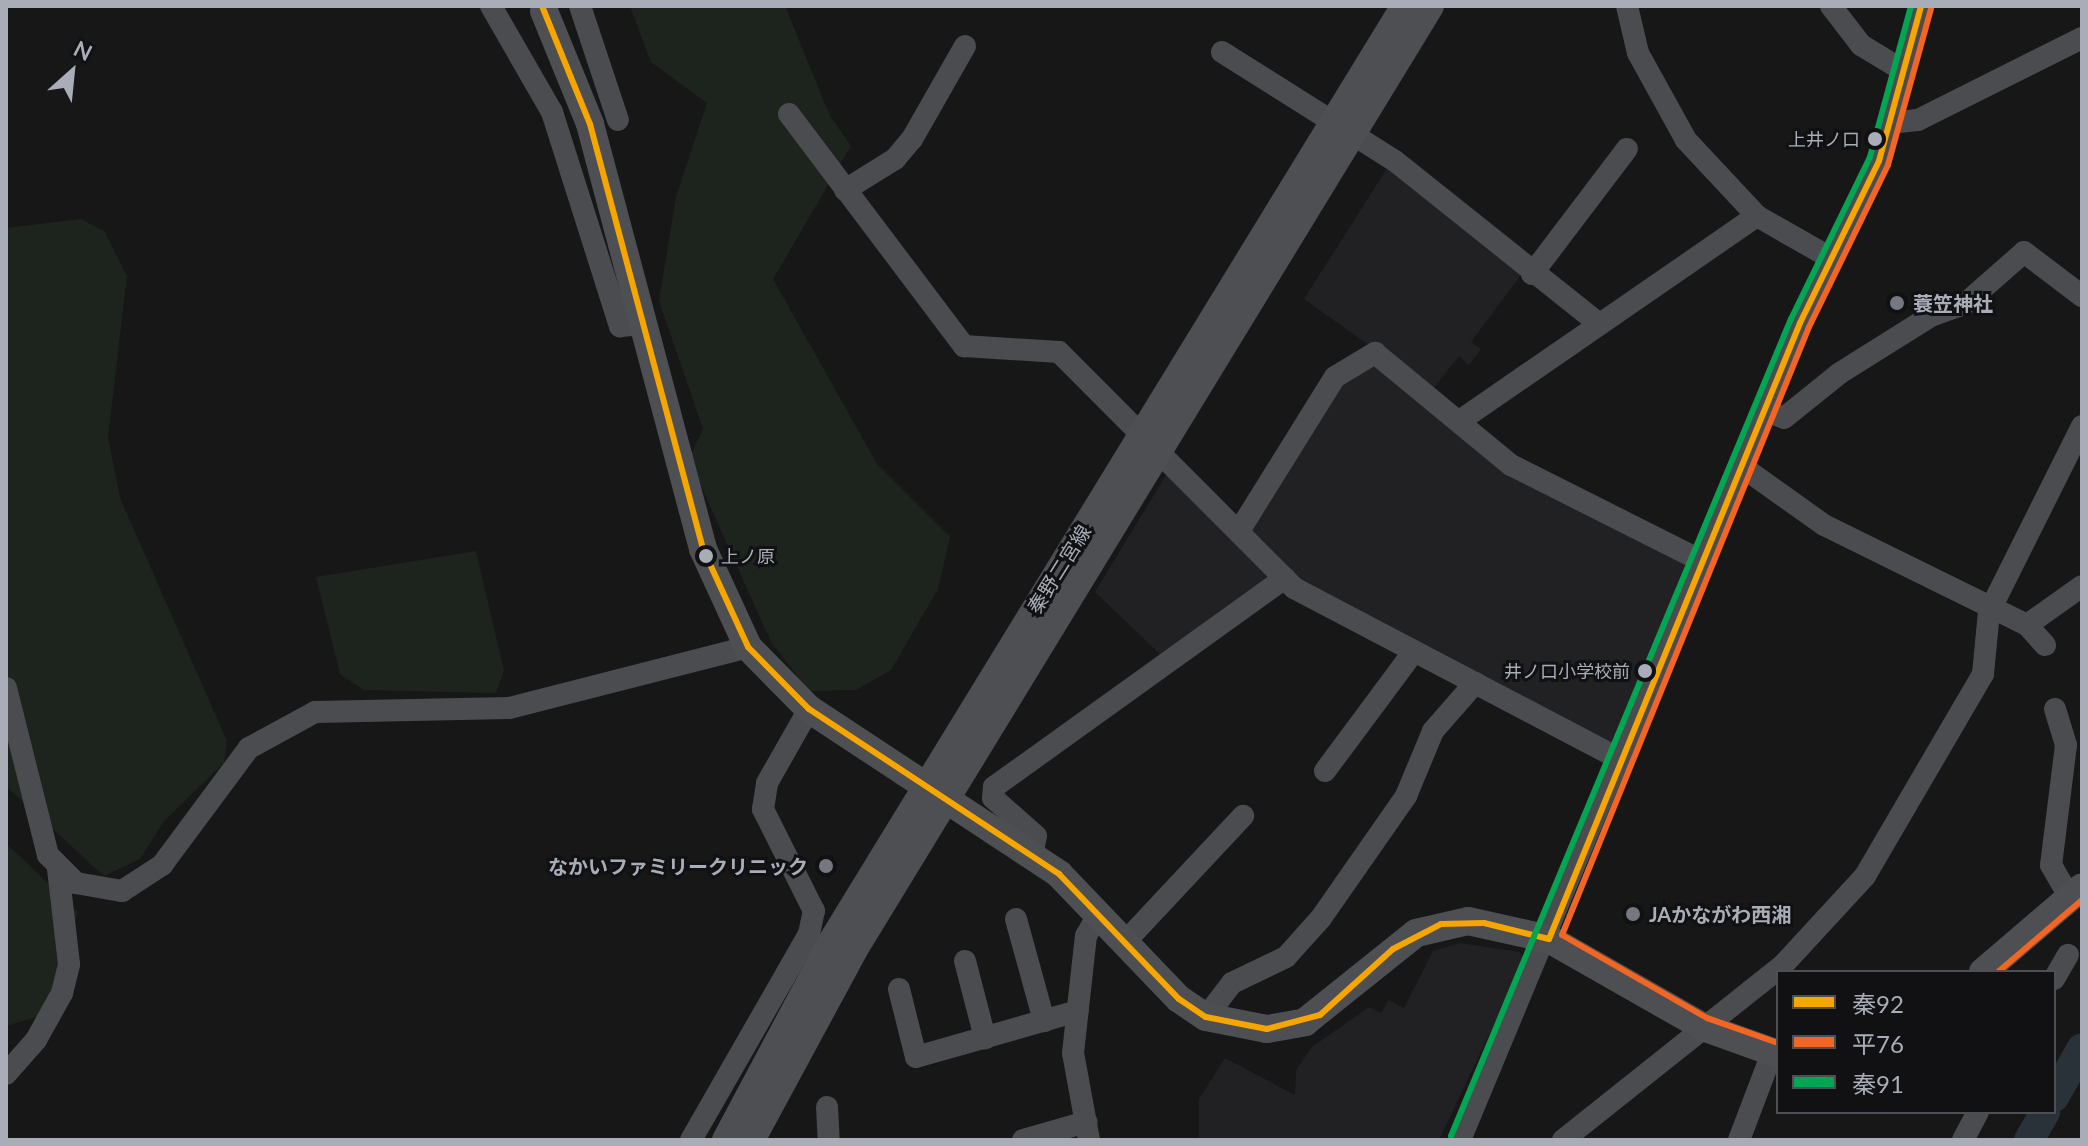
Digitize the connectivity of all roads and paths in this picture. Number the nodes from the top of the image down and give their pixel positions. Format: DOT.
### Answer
graph roads {
  1 [pos="580,6"];
  2 [pos="1405,6"];
  3 [pos="1430,6"];
  4 [pos="1627,6"];
  5 [pos="1831,6"];
  6 [pos="1921,6"];
  7 [pos="493,7"];
  8 [pos="544,11"];
  9 [pos="2082,38"];
  10 [pos="965,46"];
  11 [pos="1222,52"];
  12 [pos="1899,68"];
  13 [pos="789,114"];
  14 [pos="618,120"];
  15 [pos="1889,123"];
  16 [pos="1342,129"];
  17 [pos="1627,149"];
  18 [pos="845,190"];
  19 [pos="1757,216"];
  20 [pos="1829,257"];
  21 [pos="1532,274"];
  22 [pos="2082,296"];
  23 [pos="1597,322"];
  24 [pos="643,324"];
  25 [pos="1766,411"];
  26 [pos="1461,420"];
  27 [pos="2082,426"];
  28 [pos="1152,439"];
  29 [pos="1744,468"];
  30 [pos="1239,531"];
  31 [pos="1704,562"];
  32 [pos="1285,578"];
  33 [pos="2082,586"];
  34 [pos="1989,612"];
  35 [pos="2027,625"];
  36 [pos="2045,645"];
  37 [pos="748,647"];
  38 [pos="1414,651"];
  39 [pos="1475,683"];
  40 [pos="6,688"];
  41 [pos="809,709"];
  42 [pos="2055,709"];
  43 [pos="1622,760"];
  44 [pos="1325,771"];
  45 [pos="936,794"];
  46 [pos="1243,816"];
  47 [pos="1032,856"];
  48 [pos="58,869"];
  49 [pos="2075,891"];
  50 [pos="1099,913"];
  51 [pos="1016,919"];
  52 [pos="1549,939"];
  53 [pos="1125,942"];
  54 [pos="2068,955"];
  55 [pos="965,961"];
  56 [pos="1776,970"];
  57 [pos="1777,970"];
  58 [pos="1985,970"];
  59 [pos="2056,976"];
  60 [pos="899,989"];
  61 [pos="1078,1011"];
  62 [pos="1206,1017"];
  63 [pos="1044,1021"];
  64 [pos="1703,1027"];
  65 [pos="985,1038"];
  66 [pos="1775,1053"];
  67 [pos="6,1074"];
  68 [pos="827,1107"];
  69 [pos="1977,1114"];
  70 [pos="1088,1131"];
  71 [pos="1565,1139"];
  72 [pos="691,1140"];
  73 [pos="726,1140"];
  74 [pos="751,1140"];
  75 [pos="829,1140"];
  76 [pos="1023,1140"];
  77 [pos="1460,1140"];
  78 [pos="1739,1140"];
  79 [pos="1963,1140"];
  1 -- 14 [label="street"];
  2 -- 16 [label="main road, 秦野二宮線"];
  3 -- 16 [label="main road, 秦野二宮線"];
  4 -- 19 [label="street"];
  5 -- 12 [label="street"];
  6 -- 12 [label="street"];
  7 -- 24 [label="street"];
  8 -- 24 [label="main road"];
  9 -- 15 [label="street"];
  10 -- 18 [label="street"];
  11 -- 16 [label="street"];
  12 -- 15 [label="street"];
  13 -- 18 [label="street"];
  15 -- 20 [label="street"];
  16 -- 21 [label="street"];
  16 -- 28 [label="main road, 秦野二宮線"];
  17 -- 21 [label="street"];
  18 -- 28 [label="street"];
  19 -- 20 [label="street"];
  19 -- 23 [label="street"];
  20 -- 25 [label="street"];
  21 -- 23 [label="street"];
  22 -- 25 [label="street"];
  23 -- 26 [label="street"];
  24 -- 37 [label="main road"];
  25 -- 29 [label="street"];
  26 -- 30 [label="street"];
  26 -- 31 [label="street"];
  27 -- 34 [label="street"];
  28 -- 30 [label="street"];
  28 -- 45 [label="main road, 秦野二宮線"];
  29 -- 31 [label="street"];
  29 -- 34 [label="street"];
  30 -- 32 [label="street"];
  31 -- 43 [label="street"];
  32 -- 38 [label="street"];
  32 -- 47 [label="street"];
  33 -- 35 [label="street"];
  34 -- 35 [label="street"];
  34 -- 57 [label="street"];
  35 -- 36 [label="street"];
  37 -- 41 [label="main road"];
  37 -- 48 [label="street"];
  38 -- 39 [label="street"];
  38 -- 44 [label="street"];
  39 -- 43 [label="street"];
  39 -- 62 [label="street"];
  40 -- 48 [label="street"];
  41 -- 45 [label="main road"];
  41 -- 72 [label="street"];
  42 -- 49 [label="street"];
  43 -- 52 [label="street"];
  45 -- 47 [label="main road"];
  45 -- 73 [label="main road, 秦野二宮線"];
  45 -- 74 [label="main road, 秦野二宮線"];
  46 -- 53 [label="street"];
  47 -- 50 [label="main road"];
  48 -- 67 [label="street"];
  49 -- 58 [label="main road"];
  50 -- 53 [label="main road"];
  50 -- 61 [label="street"];
  51 -- 63 [label="street"];
  52 -- 62 [label="main road"];
  52 -- 64 [label="main road"];
  52 -- 77 [label="street"];
  53 -- 62 [label="main road"];
  54 -- 59 [label="street"];
  55 -- 65 [label="street"];
  56 -- 64 [label="street"];
  60 -- 65 [label="street"];
  61 -- 63 [label="street"];
  61 -- 70 [label="street"];
  63 -- 65 [label="street"];
  64 -- 66 [label="main road"];
  64 -- 71 [label="street"];
  66 -- 78 [label="street"];
  68 -- 75 [label="street"];
  69 -- 79 [label="street"];
  70 -- 76 [label="street"];
}
